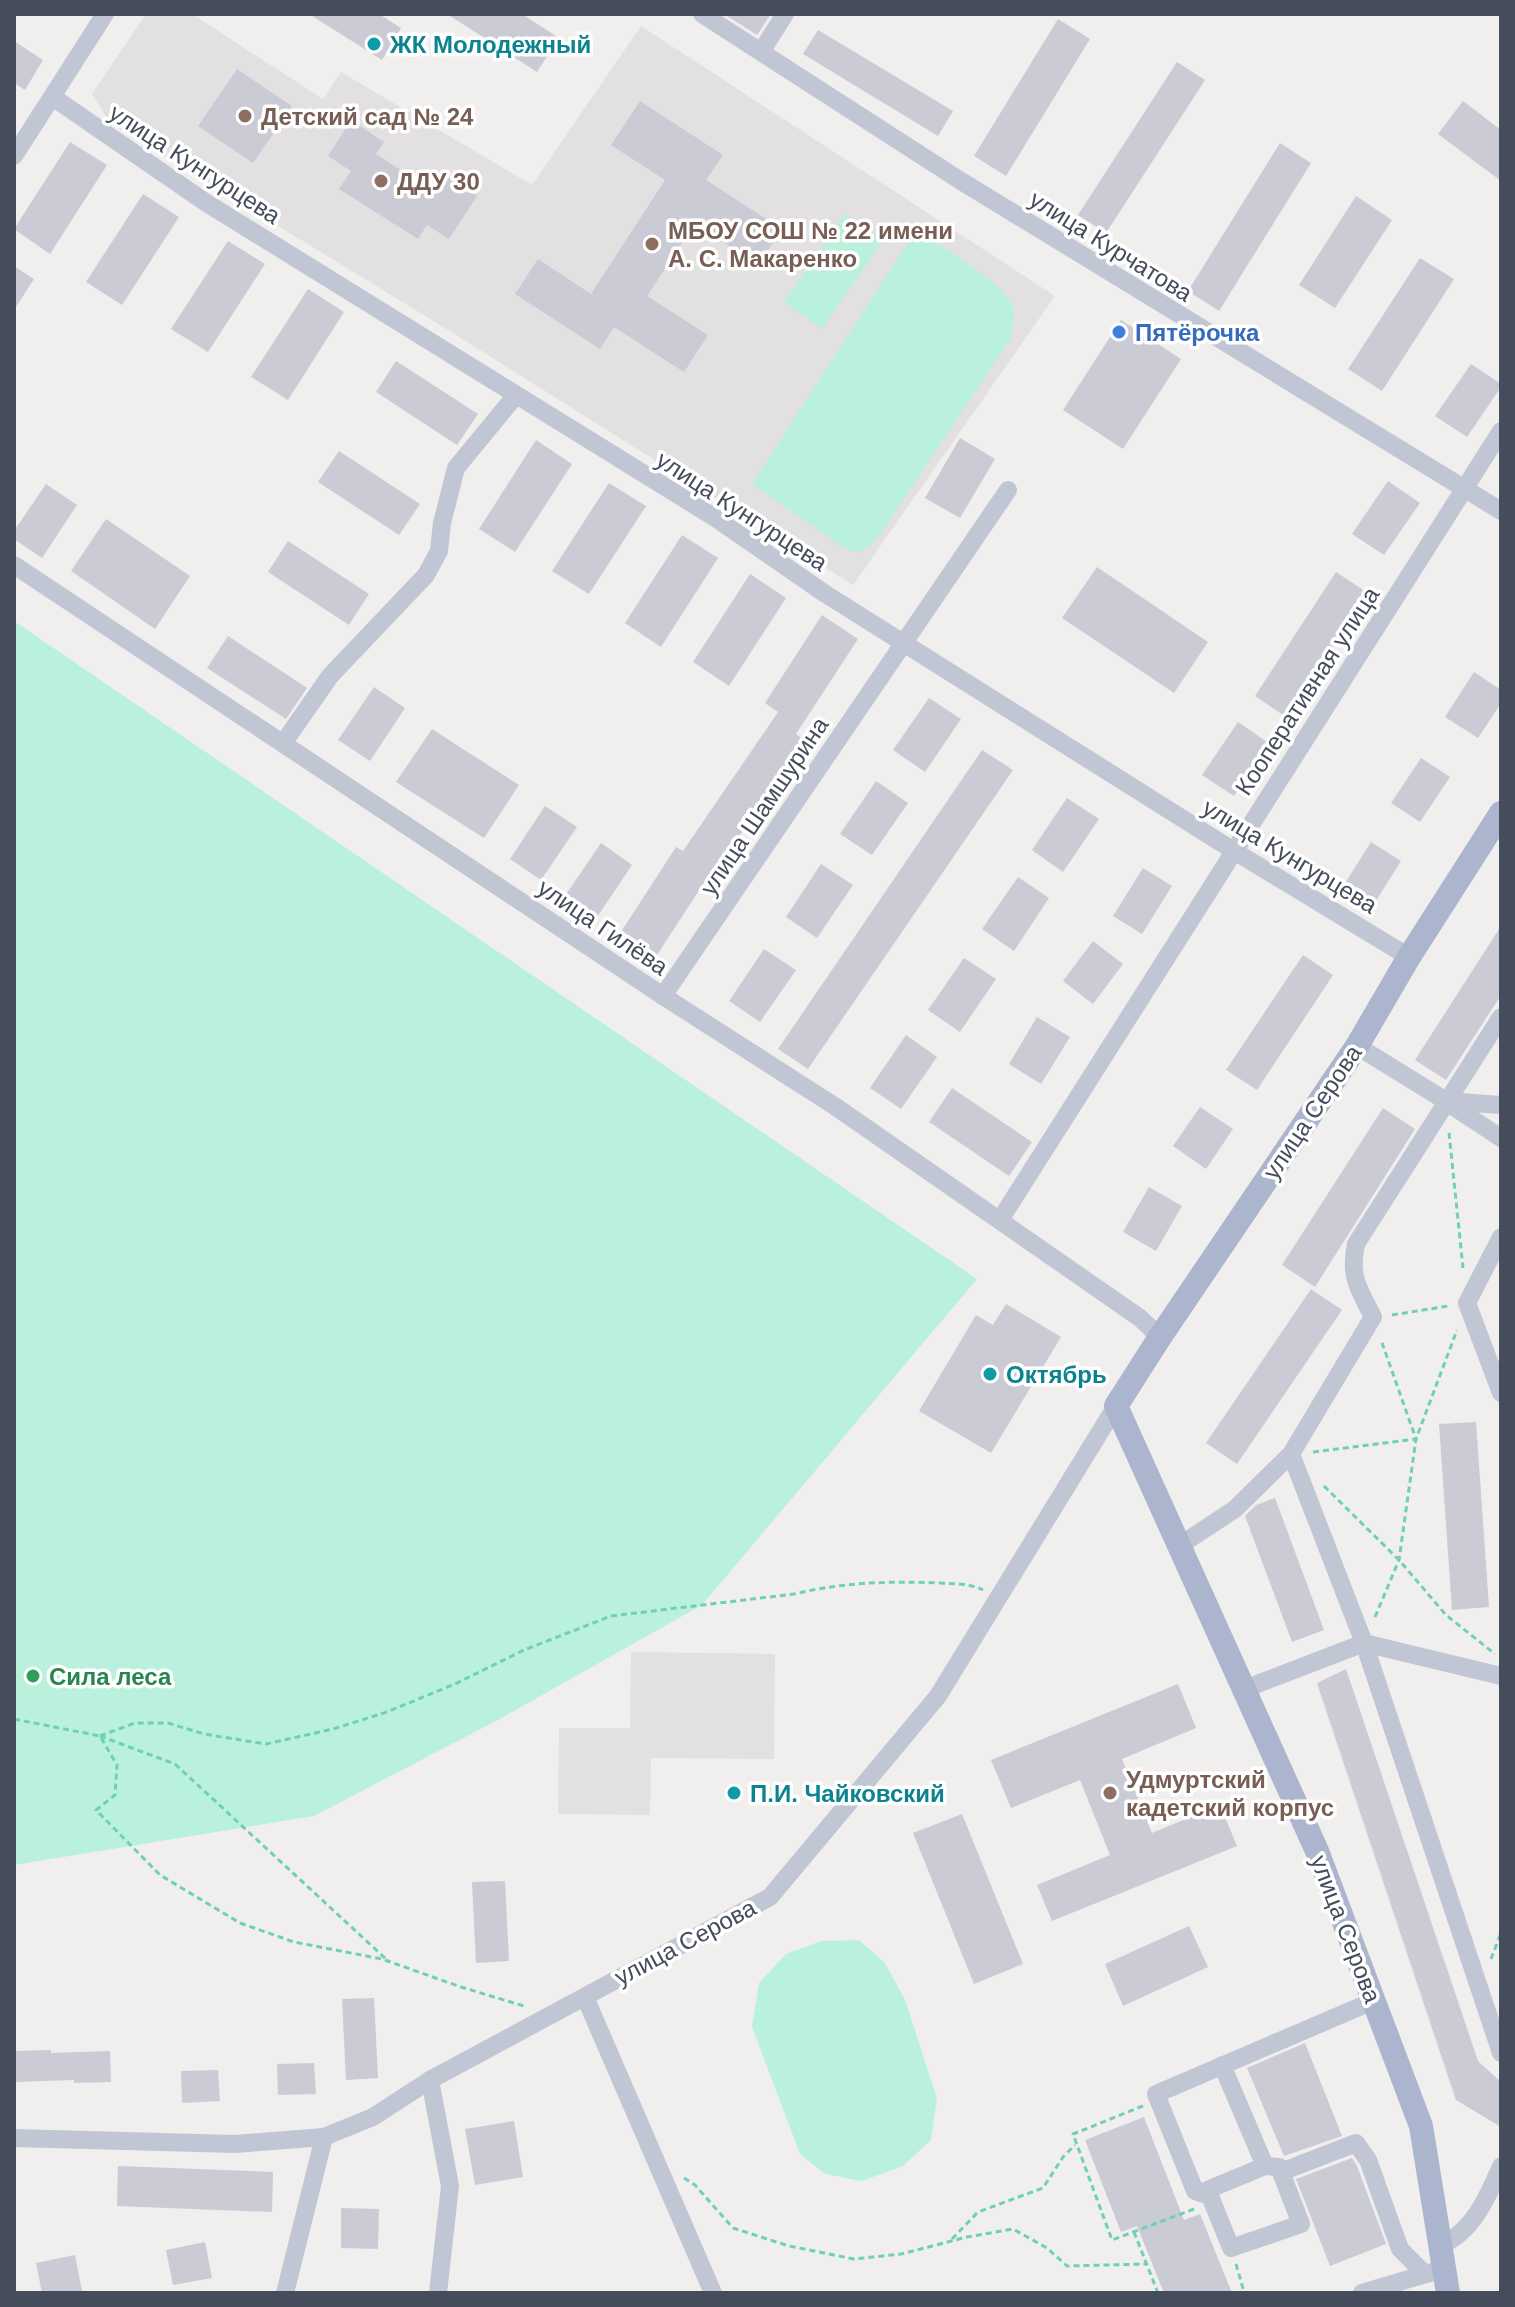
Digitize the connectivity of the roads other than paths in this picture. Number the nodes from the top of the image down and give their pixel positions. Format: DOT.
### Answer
graph roads {
  1 [pos="105,14"];
  2 [pos="702,14"];
  3 [pos="785,14"];
  4 [pos="761,52"];
  5 [pos="54,98"];
  6 [pos="14,156"];
  7 [pos="516,395"];
  8 [pos="1501,431"];
  9 [pos="1008,490"];
  10 [pos="1464,490"];
  11 [pos="1501,511"];
  12 [pos="14,565"];
  13 [pos="903,642"];
  14 [pos="284,742"];
  15 [pos="1501,813"];
  16 [pos="1234,851"];
  17 [pos="1409,957"];
  18 [pos="663,996"];
  19 [pos="1501,1017"];
  20 [pos="1357,1046"];
  21 [pos="1446,1101"];
  22 [pos="1501,1105"];
  23 [pos="1501,1138"];
  24 [pos="1000,1220"];
  25 [pos="1501,1237"];
  26 [pos="1160,1337"];
  27 [pos="1501,1393"];
  28 [pos="1116,1406"];
  29 [pos="1291,1454"];
  30 [pos="1179,1546"];
  31 [pos="1364,1643"];
  32 [pos="1501,1676"];
  33 [pos="1244,1689"];
  34 [pos="585,1997"];
  35 [pos="1373,2001"];
  36 [pos="1497,2026"];
  37 [pos="1501,2053"];
  38 [pos="1222,2065"];
  39 [pos="430,2080"];
  40 [pos="324,2137"];
  41 [pos="14,2138"];
  42 [pos="1501,2166"];
  43 [pos="1273,2169"];
  44 [pos="1206,2198"];
  45 [pos="1441,2245"];
  46 [pos="1439,2279"];
  47 [pos="285,2293"];
  48 [pos="438,2293"];
  49 [pos="713,2293"];
  50 [pos="1362,2293"];
  1 -- 5 [label="street"];
  2 -- 4 [label="street, улица Курчатова"];
  3 -- 4 [label="street"];
  4 -- 10 [label="street, улица Курчатова"];
  5 -- 6 [label="street"];
  5 -- 7 [label="street, улица Кунгурцева"];
  7 -- 13 [label="street, улица Кунгурцева"];
  7 -- 14 [label="street"];
  8 -- 10 [label="street, Кооперативная улица"];
  9 -- 13 [label="street, улица Шамшурина"];
  10 -- 11 [label="street, улица Курчатова"];
  10 -- 16 [label="street, Кооперативная улица"];
  12 -- 14 [label="street, улица Гилёва"];
  13 -- 16 [label="street, улица Кунгурцева"];
  13 -- 18 [label="street, улица Шамшурина"];
  14 -- 18 [label="street, улица Гилёва"];
  15 -- 17 [label="main road, улица Серова"];
  16 -- 17 [label="street, улица Кунгурцева"];
  16 -- 24 [label="street, Кооперативная улица"];
  17 -- 20 [label="main road, улица Серова"];
  18 -- 24 [label="street, улица Гилёва"];
  19 -- 21 [label="street"];
  20 -- 21 [label="street"];
  20 -- 26 [label="main road, улица Серова"];
  21 -- 22 [label="street"];
  21 -- 23 [label="street"];
  21 -- 29 [label="street"];
  24 -- 26 [label="street, улица Гилёва"];
  25 -- 27 [label="street"];
  26 -- 28 [label="main road, улица Серова"];
  28 -- 30 [label="main road, улица Серова"];
  28 -- 34 [label="street, улица Серова"];
  29 -- 30 [label="street"];
  29 -- 31 [label="street"];
  30 -- 33 [label="main road, улица Серова"];
  31 -- 32 [label="street"];
  31 -- 33 [label="street"];
  31 -- 36 [label="street"];
  33 -- 35 [label="main road, улица Серова"];
  34 -- 39 [label="street, улица Серова"];
  34 -- 49 [label="street"];
  35 -- 38 [label="street"];
  35 -- 45 [label="main road, улица Серова"];
  36 -- 37 [label="street"];
  38 -- 43 [label="street"];
  38 -- 44 [label="street"];
  39 -- 40 [label="street, улица Серова"];
  39 -- 48 [label="street"];
  40 -- 41 [label="street, улица Серова"];
  40 -- 47 [label="street"];
  42 -- 45 [label="street"];
  43 -- 44 [label="street"];
  43 -- 44 [label="street"];
  43 -- 46 [label="street"];
  45 -- 46 [label="main road, улица Серова"];
  46 -- 50 [label="street"];
}
